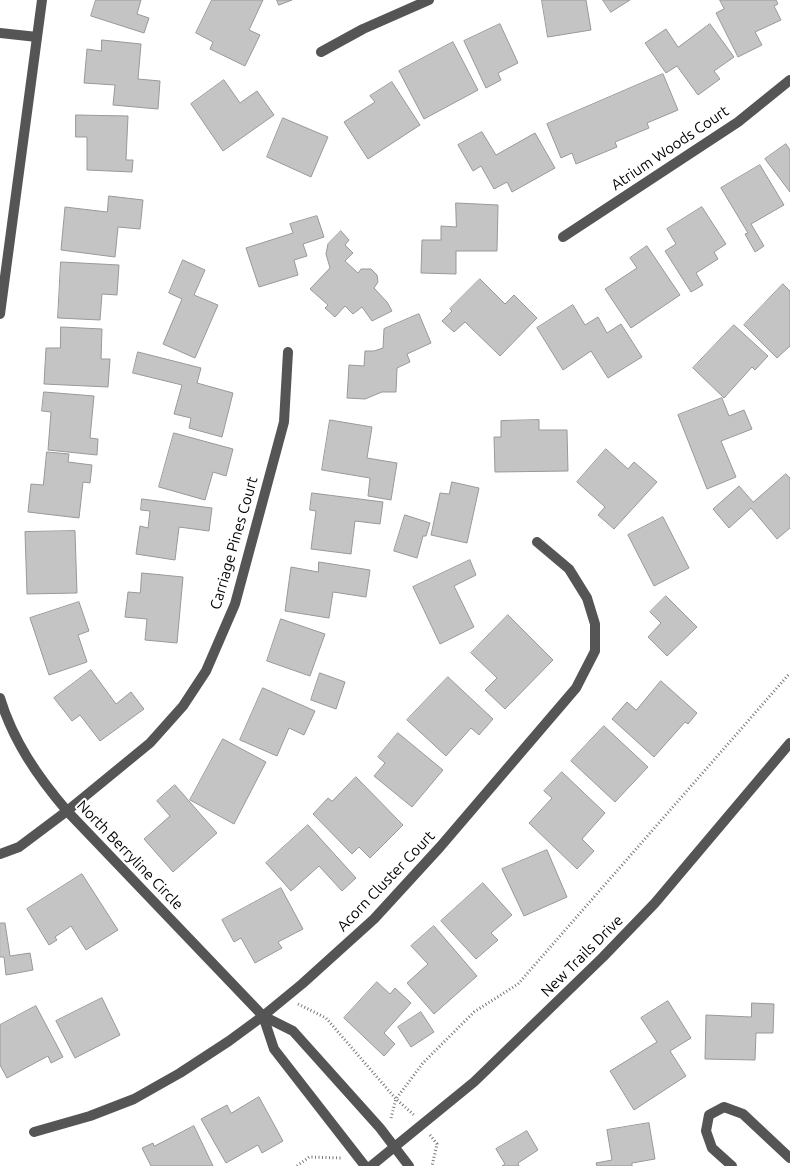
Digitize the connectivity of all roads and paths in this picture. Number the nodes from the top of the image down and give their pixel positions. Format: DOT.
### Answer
graph roads {
  1 [pos="42,0"];
  2 [pos="429,0"];
  3 [pos="0,33"];
  4 [pos="37,37"];
  5 [pos="321,52"];
  6 [pos="790,80"];
  7 [pos="563,237"];
  8 [pos="0,314"];
  9 [pos="288,352"];
  10 [pos="537,542"];
  11 [pos="790,673"];
  12 [pos="0,698"];
  13 [pos="790,743"];
  14 [pos="67,812"];
  15 [pos="0,854"];
  16 [pos="285,998"];
  17 [pos="263,1016"];
  18 [pos="396,1098"];
  19 [pos="380,1128"];
  20 [pos="34,1132"];
  21 [pos="396,1148"];
  22 [pos="352,1150"];
  23 [pos="790,1158"];
  24 [pos="297,1166"];
  25 [pos="365,1166"];
  26 [pos="371,1166"];
  27 [pos="409,1166"];
  28 [pos="732,1166"];
  1 -- 4 [label="street"];
  2 -- 5 [label="street"];
  3 -- 4 [label="street"];
  4 -- 8 [label="street"];
  6 -- 7 [label="street, Atrium Woods Court"];
  9 -- 14 [label="street, Carriage Pines Court"];
  10 -- 16 [label="street, Acorn Cluster Court"];
  11 -- 18 [label="path"];
  12 -- 14 [label="street, North Berryline Circle"];
  13 -- 21 [label="street, New Trails Drive"];
  14 -- 15 [label="street, Carriage Pines Court"];
  14 -- 17 [label="street, North Berryline Circle"];
  16 -- 17 [label="street, Acorn Cluster Court"];
  16 -- 18 [label="path"];
  17 -- 19 [label="street, North Berryline Circle"];
  17 -- 20 [label="street, Acorn Cluster Court"];
  17 -- 22 [label="street, North Berryline Circle"];
  18 -- 19 [label="path"];
  19 -- 21 [label="street, North Berryline Circle"];
  21 -- 26 [label="street, New Trails Drive"];
  21 -- 27 [label="street, North Berryline Circle"];
  22 -- 24 [label="path"];
  22 -- 25 [label="street, North Berryline Circle"];
  23 -- 28 [label="street"];
}
